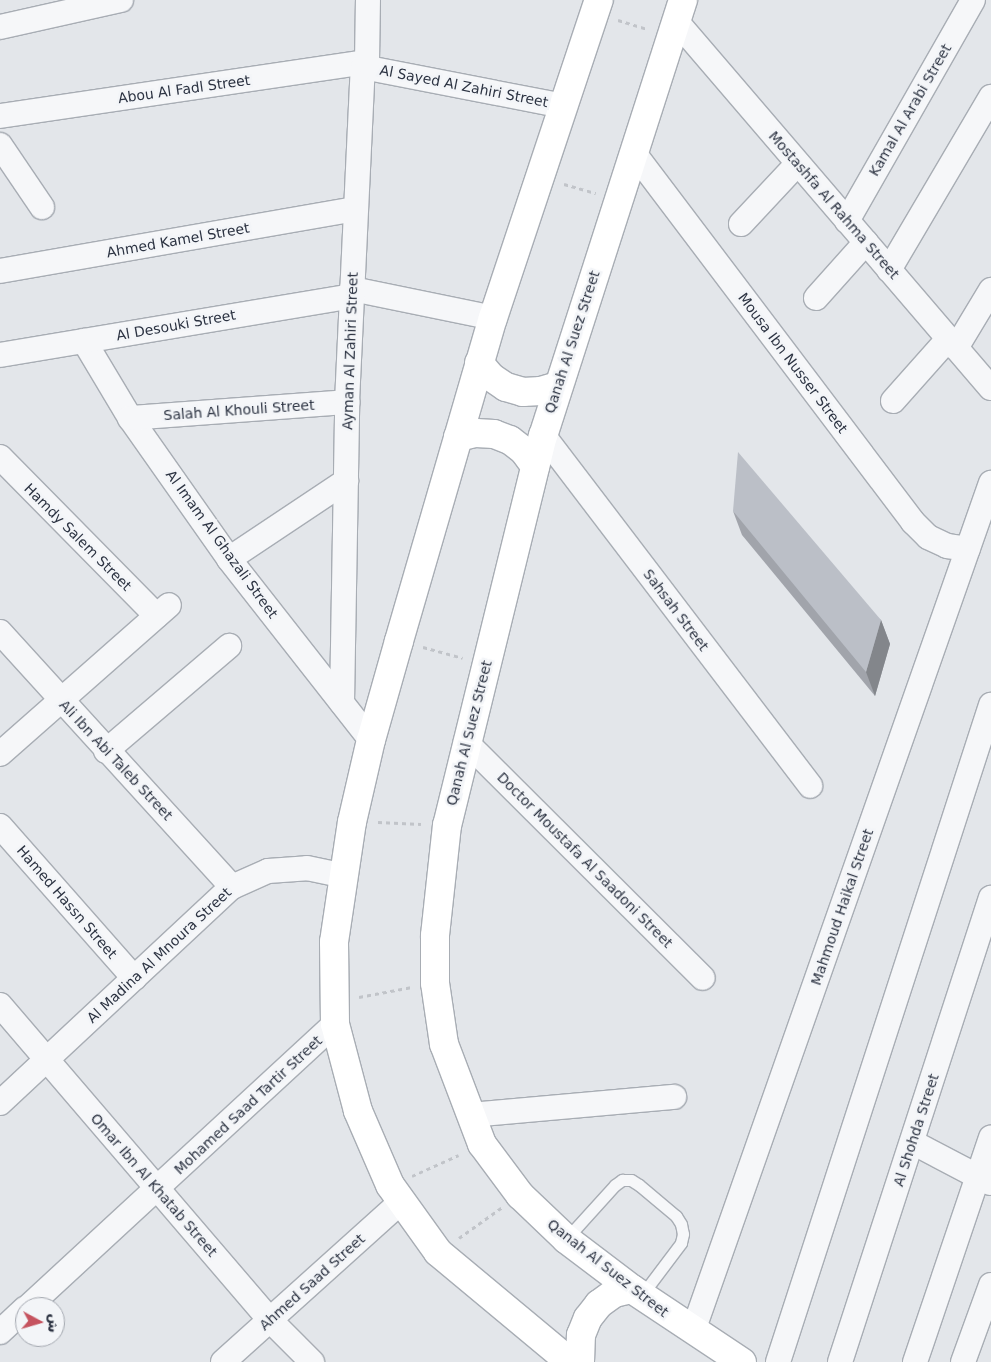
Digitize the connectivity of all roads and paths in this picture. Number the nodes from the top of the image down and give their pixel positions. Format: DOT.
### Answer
graph roads {
  1 [pos="121,0"];
  2 [pos="368,0"];
  3 [pos="973,0"];
  4 [pos="598,6"];
  5 [pos="678,20"];
  6 [pos="0,27"];
  7 [pos="365,64"];
  8 [pos="991,97"];
  9 [pos="564,106"];
  10 [pos="0,116"];
  11 [pos="0,145"];
  12 [pos="634,153"];
  13 [pos="798,163"];
  14 [pos="540,177"];
  15 [pos="618,200"];
  16 [pos="42,207"];
  17 [pos="356,209"];
  18 [pos="847,221"];
  19 [pos="741,224"];
  20 [pos="866,242"];
  21 [pos="889,270"];
  22 [pos="0,271"];
  23 [pos="991,290"];
  24 [pos="352,293"];
  25 [pos="816,298"];
  26 [pos="493,318"];
  27 [pos="84,341"];
  28 [pos="952,343"];
  29 [pos="0,355"];
  30 [pos="479,362"];
  31 [pos="557,386"];
  32 [pos="991,388"];
  33 [pos="893,401"];
  34 [pos="347,402"];
  35 [pos="130,418"];
  36 [pos="542,435"];
  37 [pos="458,438"];
  38 [pos="0,457"];
  39 [pos="535,466"];
  40 [pos="346,481"];
  41 [pos="991,483"];
  42 [pos="968,549"];
  43 [pos="229,559"];
  44 [pos="0,632"];
  45 [pos="399,641"];
  46 [pos="229,646"];
  47 [pos="486,664"];
  48 [pos="61,700"];
  49 [pos="342,703"];
  50 [pos="991,705"];
  51 [pos="371,740"];
  52 [pos="466,742"];
  53 [pos="106,751"];
  54 [pos="0,754"];
  55 [pos="810,786"];
  56 [pos="352,822"];
  57 [pos="447,825"];
  58 [pos="0,826"];
  59 [pos="345,876"];
  60 [pos="232,886"];
  61 [pos="991,898"];
  62 [pos="134,978"];
  63 [pos="703,978"];
  64 [pos="435,983"];
  65 [pos="0,1004"];
  66 [pos="335,1013"];
  67 [pos="46,1060"];
  68 [pos="674,1097"];
  69 [pos="0,1103"];
  70 [pos="471,1115"];
  71 [pos="991,1136"];
  72 [pos="912,1142"];
  73 [pos="482,1144"];
  74 [pos="984,1180"];
  75 [pos="157,1188"];
  76 [pos="396,1194"];
  77 [pos="520,1195"];
  78 [pos="566,1239"];
  79 [pos="438,1252"];
  80 [pos="991,1284"];
  81 [pos="636,1293"];
  82 [pos="38,1297"];
  83 [pos="15,1318"];
  84 [pos="269,1319"];
  85 [pos="0,1332"];
  86 [pos="693,1332"];
  87 [pos="223,1362"];
  88 [pos="312,1362"];
  89 [pos="570,1362"];
  90 [pos="580,1362"];
  91 [pos="742,1362"];
  92 [pos="778,1362"];
  93 [pos="840,1362"];
  94 [pos="914,1362"];
  95 [pos="963,1362"];
  1 -- 6 [label="street"];
  2 -- 7 [label="street, Ayman Al Zahiri Street"];
  3 -- 18 [label="street, Kamal Al Arabi Street"];
  4 -- 5 [label="path"];
  4 -- 9 [label="main road"];
  5 -- 12 [label="main road, Qanah Al Suez Street"];
  5 -- 13 [label="street, Mostashfa Al Rahma Street"];
  7 -- 9 [label="street, Al Sayed Al Zahiri Street"];
  7 -- 10 [label="street, Abou Al Fadl Street"];
  7 -- 17 [label="street, Ayman Al Zahiri Street"];
  8 -- 21 [label="street"];
  9 -- 14 [label="main road"];
  11 -- 16 [label="street"];
  12 -- 15 [label="main road, Qanah Al Suez Street"];
  12 -- 42 [label="street, Mousa Ibn Nusser Street"];
  13 -- 18 [label="street, Mostashfa Al Rahma Street"];
  13 -- 19 [label="street"];
  14 -- 15 [label="path"];
  14 -- 26 [label="main road"];
  15 -- 31 [label="main road, Qanah Al Suez Street"];
  17 -- 22 [label="street, Ahmed Kamel Street"];
  17 -- 24 [label="street, Ayman Al Zahiri Street"];
  18 -- 20 [label="street, Mostashfa Al Rahma Street"];
  20 -- 21 [label="street, Mostashfa Al Rahma Street"];
  20 -- 25 [label="street"];
  21 -- 28 [label="street, Mostashfa Al Rahma Street"];
  23 -- 28 [label="street"];
  24 -- 26 [label="street"];
  24 -- 27 [label="street, Al Desouki Street"];
  24 -- 34 [label="street, Ayman Al Zahiri Street"];
  26 -- 30 [label="main road"];
  27 -- 29 [label="street, Al Desouki Street"];
  27 -- 35 [label="street, Al Imam Al Ghazali Street"];
  28 -- 32 [label="street, Mostashfa Al Rahma Street"];
  28 -- 33 [label="street"];
  30 -- 31 [label="main road"];
  30 -- 37 [label="main road"];
  31 -- 36 [label="main road, Qanah Al Suez Street"];
  34 -- 35 [label="street, Salah Al Khouli Street"];
  34 -- 40 [label="street, Ayman Al Zahiri Street"];
  35 -- 43 [label="street, Al Imam Al Ghazali Street"];
  36 -- 39 [label="main road, Qanah Al Suez Street"];
  36 -- 55 [label="street, Sahsah Street"];
  37 -- 39 [label="main road"];
  37 -- 45 [label="main road"];
  38 -- 48 [label="street, Hamdy Salem Street"];
  39 -- 47 [label="main road, Qanah Al Suez Street"];
  40 -- 43 [label="street"];
  40 -- 49 [label="street, Ayman Al Zahiri Street"];
  41 -- 42 [label="street, Mahmoud Haikal Street"];
  42 -- 86 [label="street, Mahmoud Haikal Street"];
  43 -- 49 [label="street, Al Imam Al Ghazali Street"];
  44 -- 48 [label="street, Ali Ibn Abi Taleb Street"];
  45 -- 47 [label="path"];
  45 -- 51 [label="main road"];
  46 -- 53 [label="street"];
  47 -- 52 [label="main road, Qanah Al Suez Street"];
  48 -- 53 [label="street, Ali Ibn Abi Taleb Street"];
  48 -- 54 [label="street"];
  49 -- 51 [label="street, Al Imam Al Ghazali Street"];
  50 -- 92 [label="street"];
  51 -- 56 [label="main road"];
  52 -- 57 [label="main road, Qanah Al Suez Street"];
  52 -- 63 [label="street, Doctor Moustafa Al Saadoni Street"];
  53 -- 60 [label="street, Ali Ibn Abi Taleb Street"];
  56 -- 57 [label="path"];
  56 -- 59 [label="main road"];
  57 -- 64 [label="main road, Qanah Al Suez Street"];
  58 -- 62 [label="street, Hamed Hassn Street"];
  59 -- 60 [label="street, Al Madina Al Mnoura Street"];
  59 -- 66 [label="main road"];
  60 -- 62 [label="street, Al Madina Al Mnoura Street"];
  61 -- 72 [label="street, Al Shohda Street"];
  62 -- 67 [label="street, Al Madina Al Mnoura Street"];
  64 -- 66 [label="path"];
  64 -- 70 [label="main road, Qanah Al Suez Street"];
  65 -- 67 [label="street, Omar Ibn Al Khatab Street"];
  66 -- 75 [label="street, Mohamed Saad Tartir Street"];
  66 -- 76 [label="main road"];
  67 -- 69 [label="street, Al Madina Al Mnoura Street"];
  67 -- 75 [label="street, Omar Ibn Al Khatab Street"];
  68 -- 70 [label="street"];
  70 -- 73 [label="main road, Qanah Al Suez Street"];
  71 -- 74 [label="street"];
  72 -- 74 [label="street"];
  72 -- 93 [label="street, Al Shohda Street"];
  73 -- 76 [label="path"];
  73 -- 77 [label="main road, Qanah Al Suez Street"];
  74 -- 94 [label="street"];
  75 -- 82 [label="street, Mohamed Saad Tartir Street"];
  75 -- 84 [label="street, Omar Ibn Al Khatab Street"];
  76 -- 79 [label="main road"];
  76 -- 84 [label="street, Ahmed Saad Street"];
  77 -- 78 [label="main road, Qanah Al Suez Street"];
  77 -- 79 [label="path"];
  78 -- 81 [label="main road, Qanah Al Suez Street"];
  78 -- 81 [label="lane"];
  79 -- 89 [label="main road"];
  80 -- 95 [label="street"];
  81 -- 86 [label="main road, Qanah Al Suez Street"];
  81 -- 90 [label="main road"];
  83 -- 85 [label="street, Mohamed Saad Tartir Street"];
  84 -- 87 [label="street, Ahmed Saad Street"];
  84 -- 88 [label="street, Omar Ibn Al Khatab Street"];
  86 -- 91 [label="main road, Qanah Al Suez Street"];
}
